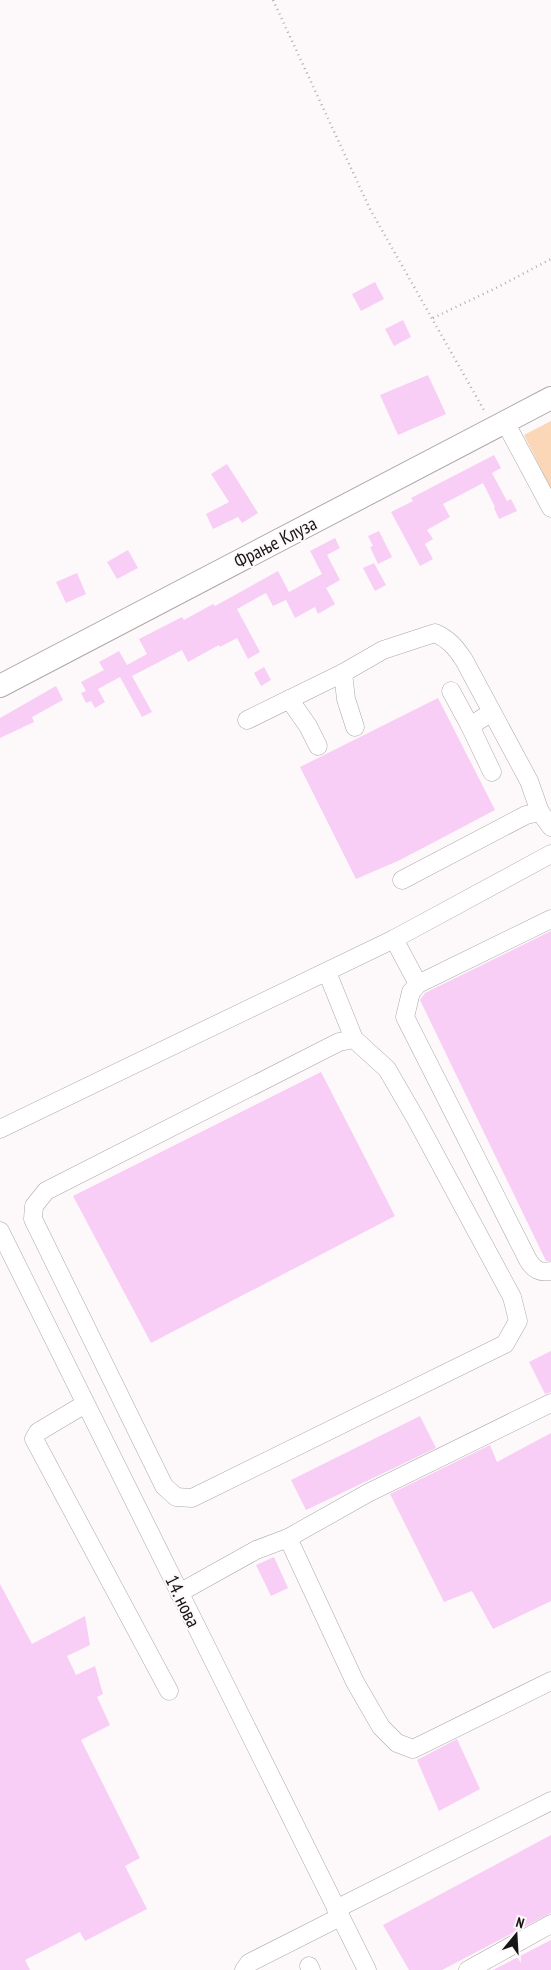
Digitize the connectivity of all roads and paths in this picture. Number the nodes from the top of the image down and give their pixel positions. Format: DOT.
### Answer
graph roads {
  1 [pos="273,0"];
  2 [pos="551,259"];
  3 [pos="433,318"];
  4 [pos="551,398"];
  5 [pos="500,425"];
  6 [pos="551,508"];
  7 [pos="343,673"];
  8 [pos="0,686"];
  9 [pos="450,691"];
  10 [pos="289,699"];
  11 [pos="492,712"];
  12 [pos="247,720"];
  13 [pos="470,726"];
  14 [pos="354,727"];
  15 [pos="318,746"];
  16 [pos="492,772"];
  17 [pos="540,812"];
  18 [pos="551,828"];
  19 [pos="551,854"];
  20 [pos="402,880"];
  21 [pos="551,919"];
  22 [pos="394,939"];
  23 [pos="327,972"];
  24 [pos="418,984"];
  25 [pos="354,1039"];
  26 [pos="0,1129"];
  27 [pos="0,1231"];
  28 [pos="551,1271"];
  29 [pos="551,1403"];
  30 [pos="85,1404"];
  31 [pos="288,1538"];
  32 [pos="179,1593"];
  33 [pos="551,1681"];
  34 [pos="169,1691"];
  35 [pos="551,1800"];
  36 [pos="338,1913"];
  37 [pos="551,1924"];
  38 [pos="244,1970"];
  39 [pos="367,1970"];
  40 [pos="468,1970"];
  1 -- 3 [label="path"];
  2 -- 3 [label="path"];
  3 -- 5 [label="path"];
  4 -- 5 [label="main road, Фрање Клуза"];
  5 -- 6 [label="lane"];
  5 -- 8 [label="main road, Фрање Клуза"];
  7 -- 10 [label="lane"];
  7 -- 11 [label="lane"];
  7 -- 14 [label="lane"];
  9 -- 13 [label="lane"];
  10 -- 12 [label="lane"];
  10 -- 15 [label="lane"];
  11 -- 13 [label="lane"];
  11 -- 17 [label="lane"];
  13 -- 16 [label="lane"];
  17 -- 18 [label="lane"];
  17 -- 20 [label="lane"];
  19 -- 22 [label="lane"];
  21 -- 24 [label="lane"];
  22 -- 23 [label="lane"];
  22 -- 24 [label="lane"];
  23 -- 25 [label="lane"];
  23 -- 26 [label="lane"];
  24 -- 28 [label="lane"];
  25 -- 25 [label="lane"];
  27 -- 30 [label="lane, 14. нова"];
  29 -- 31 [label="lane"];
  30 -- 32 [label="lane, 14. нова"];
  30 -- 34 [label="lane"];
  31 -- 32 [label="lane"];
  31 -- 33 [label="lane"];
  32 -- 36 [label="lane, 14. нова"];
  35 -- 36 [label="lane"];
  36 -- 38 [label="lane"];
  36 -- 39 [label="lane, 14. нова"];
  37 -- 40 [label="lane"];
}
